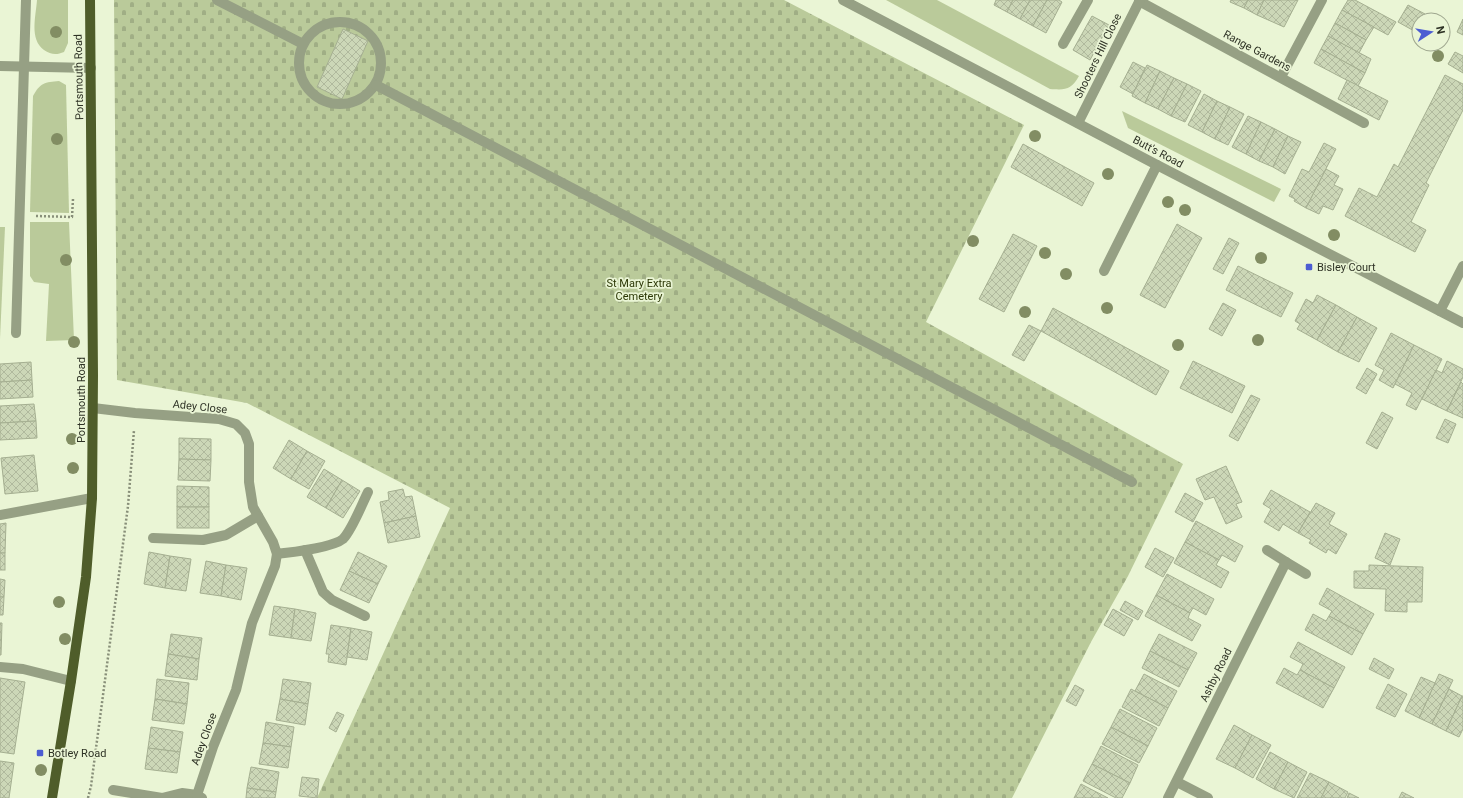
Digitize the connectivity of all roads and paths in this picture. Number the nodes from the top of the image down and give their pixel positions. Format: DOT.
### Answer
graph roads {
  1 [pos="26,0"];
  2 [pos="90,0"];
  3 [pos="217,0"];
  4 [pos="843,0"];
  5 [pos="1088,0"];
  6 [pos="1322,0"];
  7 [pos="1139,1"];
  8 [pos="303,44"];
  9 [pos="1063,44"];
  10 [pos="0,66"];
  11 [pos="24,66"];
  12 [pos="91,68"];
  13 [pos="1280,77"];
  14 [pos="376,85"];
  15 [pos="1078,123"];
  16 [pos="1364,123"];
  17 [pos="1157,165"];
  18 [pos="92,198"];
  19 [pos="20,216"];
  20 [pos="1463,266"];
  21 [pos="1104,271"];
  22 [pos="1440,311"];
  23 [pos="1463,324"];
  24 [pos="16,333"];
  25 [pos="93,408"];
  26 [pos="135,413"];
  27 [pos="1132,482"];
  28 [pos="368,492"];
  29 [pos="92,498"];
  30 [pos="0,515"];
  31 [pos="258,516"];
  32 [pos="154,538"];
  33 [pos="305,550"];
  34 [pos="1267,550"];
  35 [pos="276,554"];
  36 [pos="1286,562"];
  37 [pos="1306,574"];
  38 [pos="365,616"];
  39 [pos="0,667"];
  40 [pos="71,681"];
  41 [pos="1177,782"];
  42 [pos="113,790"];
  43 [pos="200,796"];
  44 [pos="52,798"];
  45 [pos="88,798"];
  46 [pos="162,798"];
  47 [pos="1168,798"];
  48 [pos="1208,798"];
  1 -- 11 [label="street"];
  2 -- 12 [label="main road, Portsmouth Road"];
  3 -- 8 [label="street"];
  4 -- 15 [label="street, Butt's Road"];
  5 -- 9 [label="street"];
  6 -- 13 [label="street"];
  7 -- 13 [label="street, Range Gardens"];
  7 -- 15 [label="street, Shooters Hill Close"];
  8 -- 14 [label="street"];
  8 -- 14 [label="street"];
  10 -- 11 [label="street"];
  11 -- 12 [label="street"];
  11 -- 19 [label="street"];
  12 -- 18 [label="main road, Portsmouth Road"];
  13 -- 16 [label="street, Range Gardens"];
  14 -- 27 [label="street"];
  15 -- 17 [label="street, Butt's Road"];
  17 -- 21 [label="street"];
  17 -- 22 [label="street, Butt's Road"];
  18 -- 19 [label="path"];
  18 -- 25 [label="main road, Portsmouth Road"];
  19 -- 24 [label="street"];
  20 -- 22 [label="street"];
  22 -- 23 [label="street, Butt's Road"];
  25 -- 26 [label="street, Adey Close"];
  25 -- 29 [label="main road, Portsmouth Road"];
  26 -- 31 [label="street, Adey Close"];
  26 -- 45 [label="path"];
  28 -- 33 [label="street"];
  29 -- 30 [label="street"];
  29 -- 40 [label="main road, Portsmouth Road"];
  31 -- 32 [label="street"];
  31 -- 35 [label="street, Adey Close"];
  33 -- 35 [label="street"];
  33 -- 38 [label="street"];
  34 -- 36 [label="street"];
  35 -- 43 [label="street, Adey Close"];
  36 -- 37 [label="street"];
  36 -- 41 [label="street, Ashby Road"];
  39 -- 40 [label="street"];
  40 -- 44 [label="main road, Portsmouth Road"];
  41 -- 47 [label="street, Ashby Road"];
  41 -- 48 [label="street"];
  42 -- 46 [label="street"];
  43 -- 46 [label="street, Adey Close"];
}
